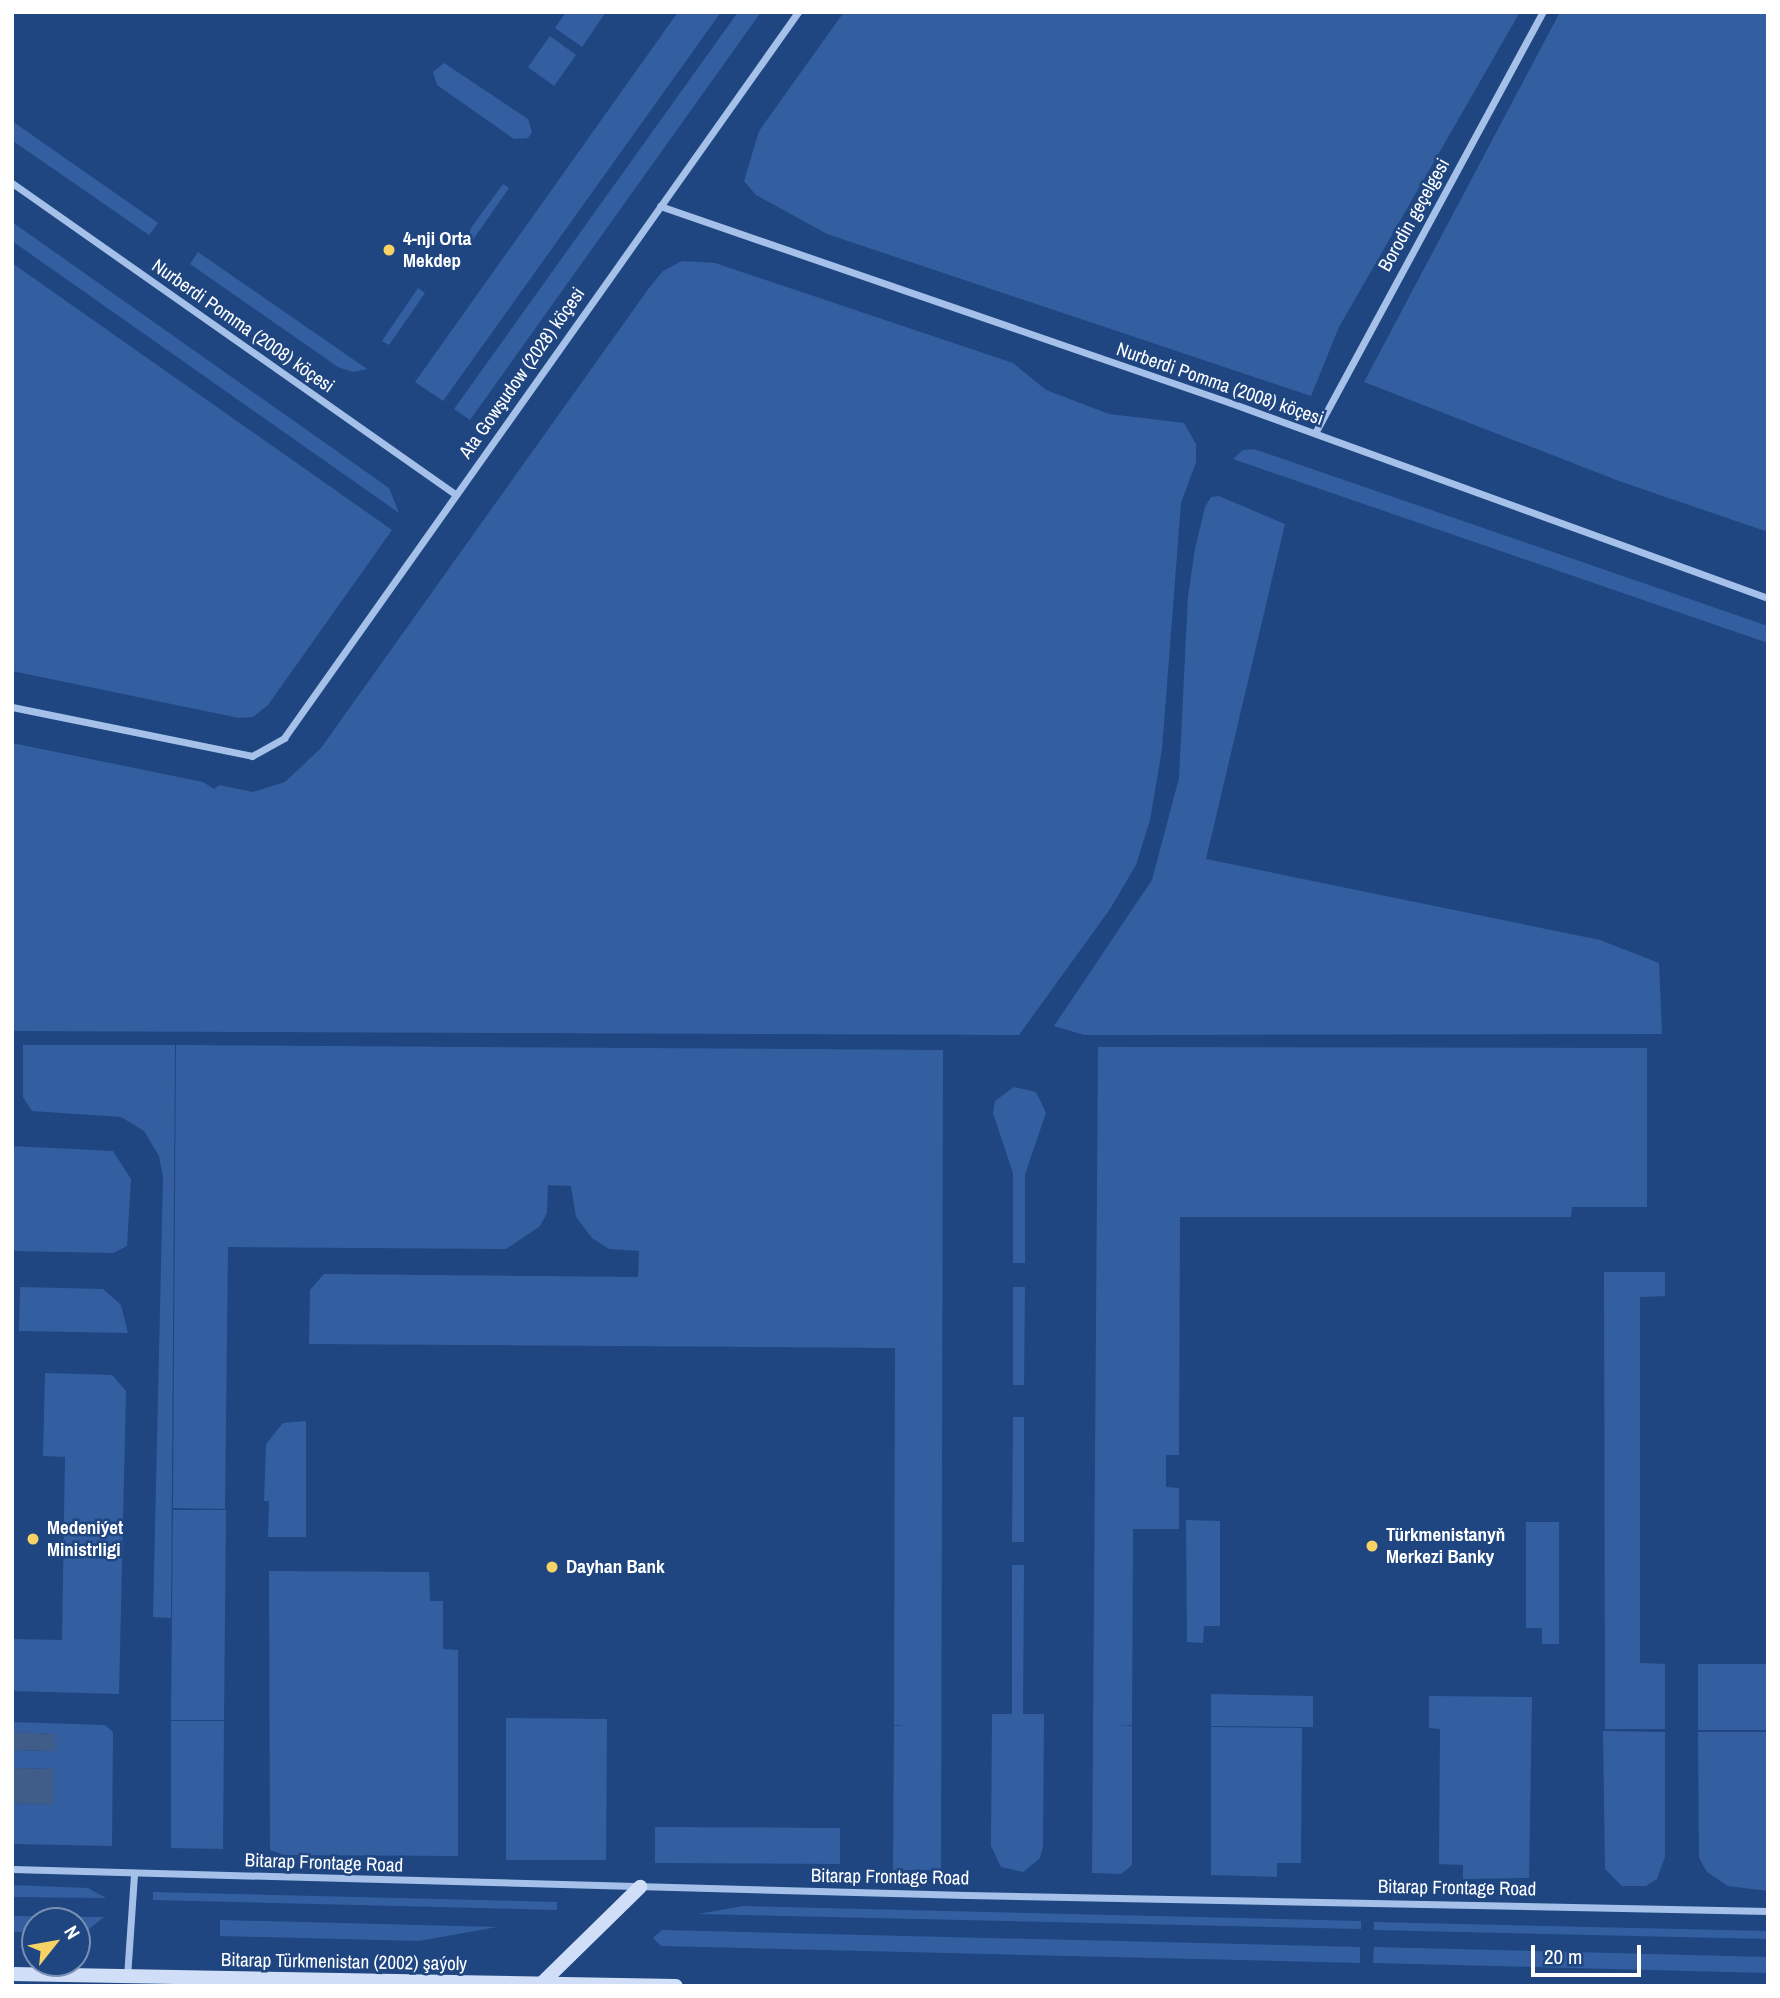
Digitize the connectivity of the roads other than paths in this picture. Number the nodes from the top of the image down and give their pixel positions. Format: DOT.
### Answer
graph roads {
  1 [pos="798,12"];
  2 [pos="1543,12"];
  3 [pos="12,183"];
  4 [pos="660,206"];
  5 [pos="1315,433"];
  6 [pos="455,494"];
  7 [pos="1768,598"];
  8 [pos="12,707"];
  9 [pos="12,1869"];
  10 [pos="134,1874"];
  11 [pos="640,1887"];
  12 [pos="1768,1911"];
  13 [pos="12,1974"];
  14 [pos="127,1981"];
  15 [pos="541,1984"];
  16 [pos="676,1986"];
  1 -- 4 [label="street, Ata Gowşudow (2028) köçesi"];
  2 -- 5 [label="street, Borodin geçelgesi"];
  3 -- 6 [label="street, Nurberdi Pomma (2008) köçesi"];
  4 -- 5 [label="street, Nurberdi Pomma (2008) köçesi"];
  4 -- 6 [label="street, Ata Gowşudow (2028) köçesi"];
  5 -- 7 [label="street, Nurberdi Pomma (2008) köçesi"];
  6 -- 8 [label="street, Ata Gowşudow (2028) köçesi"];
  9 -- 10 [label="street, Bitarap Frontage Road"];
  10 -- 11 [label="street, Bitarap Frontage Road"];
  10 -- 14 [label="street"];
  11 -- 12 [label="street, Bitarap Frontage Road"];
  11 -- 15 [label="main road"];
  13 -- 14 [label="main road, Bitarap Türkmenistan (2002) şaýoly"];
  14 -- 15 [label="main road, Bitarap Türkmenistan (2002) şaýoly"];
  15 -- 16 [label="main road, Bitarap Türkmenistan (2002) şaýoly"];
}
